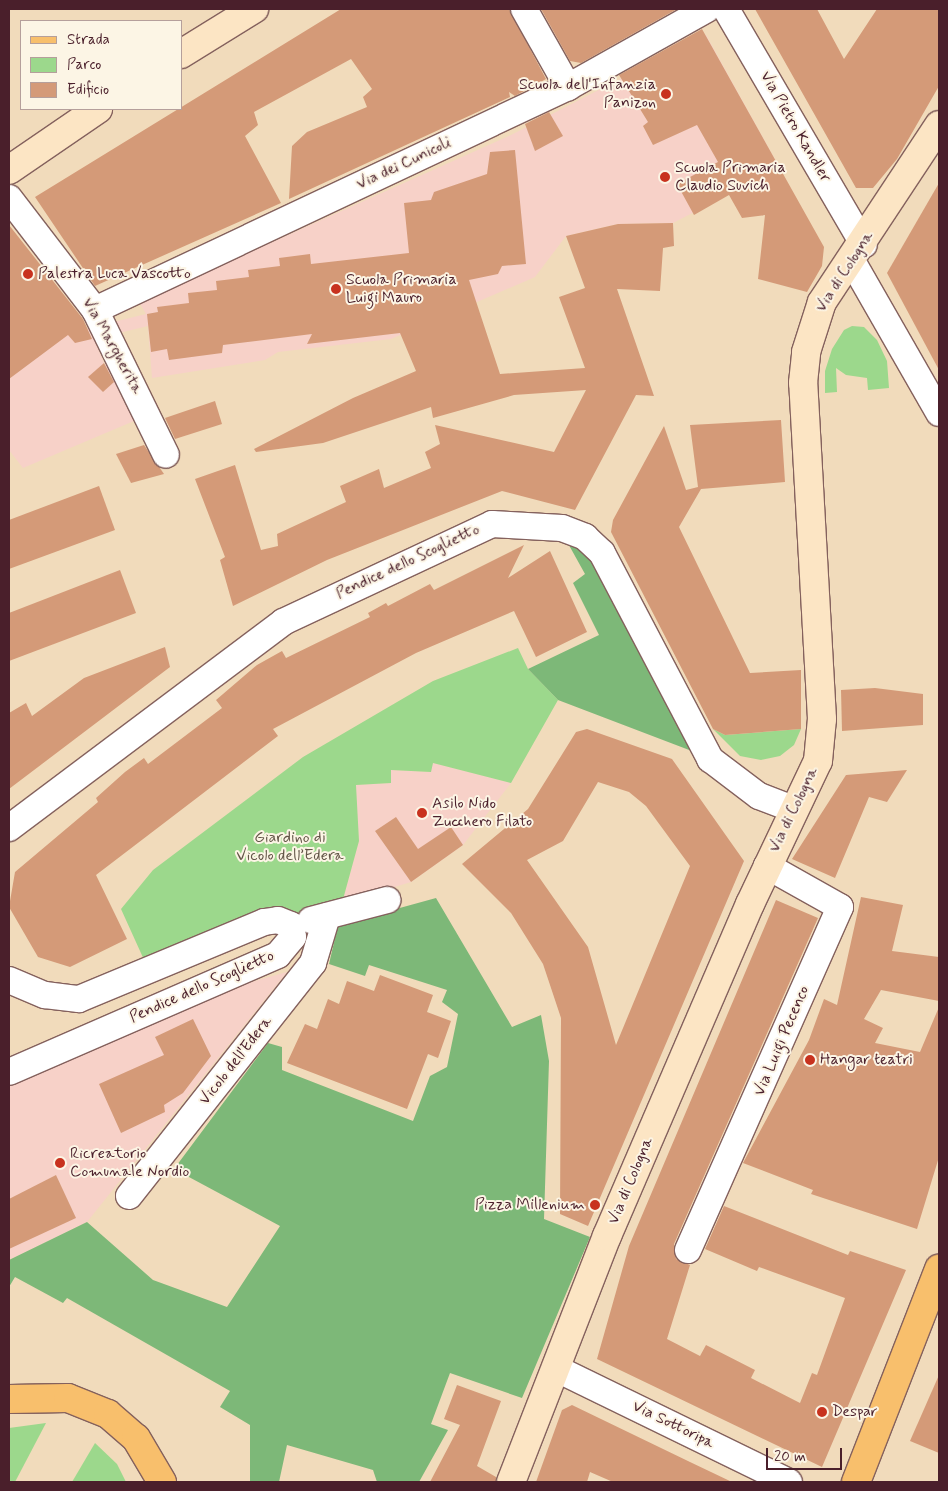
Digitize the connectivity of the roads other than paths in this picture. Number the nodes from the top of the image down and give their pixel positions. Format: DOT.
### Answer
graph roads {
  1 [pos="231,9"];
  2 [pos="254,9"];
  3 [pos="524,9"];
  4 [pos="707,9"];
  5 [pos="726,9"];
  6 [pos="182,46"];
  7 [pos="182,53"];
  8 [pos="568,87"];
  9 [pos="97,110"];
  10 [pos="939,125"];
  11 [pos="9,170"];
  12 [pos="9,198"];
  13 [pos="858,253"];
  14 [pos="95,310"];
  15 [pos="939,413"];
  16 [pos="166,455"];
  17 [pos="793,809"];
  18 [pos="9,828"];
  19 [pos="767,866"];
  20 [pos="388,900"];
  21 [pos="327,916"];
  22 [pos="290,926"];
  23 [pos="9,980"];
  24 [pos="9,1072"];
  25 [pos="128,1196"];
  26 [pos="688,1250"];
  27 [pos="939,1269"];
  28 [pos="557,1369"];
  29 [pos="9,1399"];
  30 [pos="162,1482"];
  31 [pos="511,1482"];
  32 [pos="789,1482"];
  33 [pos="856,1482"];
  1 -- 6 [label="main road"];
  2 -- 7 [label="main road"];
  3 -- 8 [label="street"];
  4 -- 8 [label="street, Via dei Cunicoli"];
  5 -- 13 [label="street, Via Pietro Kandler"];
  8 -- 14 [label="street, Via dei Cunicoli"];
  9 -- 11 [label="main road"];
  10 -- 13 [label="main road, Via di Cologna"];
  12 -- 14 [label="street, Via Margherita"];
  13 -- 15 [label="street, Via Pietro Kandler"];
  13 -- 17 [label="main road, Via di Cologna"];
  14 -- 16 [label="street, Via Margherita"];
  17 -- 18 [label="street, Pendice dello Scoglietto"];
  17 -- 19 [label="main road, Via di Cologna"];
  19 -- 26 [label="street, Via Luigi Pecenco"];
  19 -- 28 [label="main road, Via di Cologna"];
  20 -- 21 [label="street"];
  21 -- 22 [label="street"];
  21 -- 25 [label="street, Vicolo dell'Edera"];
  22 -- 23 [label="street"];
  22 -- 24 [label="street, Pendice dello Scoglietto"];
  27 -- 33 [label="main road"];
  28 -- 31 [label="main road, Via di Cologna"];
  28 -- 32 [label="street, Via Sottoripa"];
  29 -- 30 [label="main road"];
}
